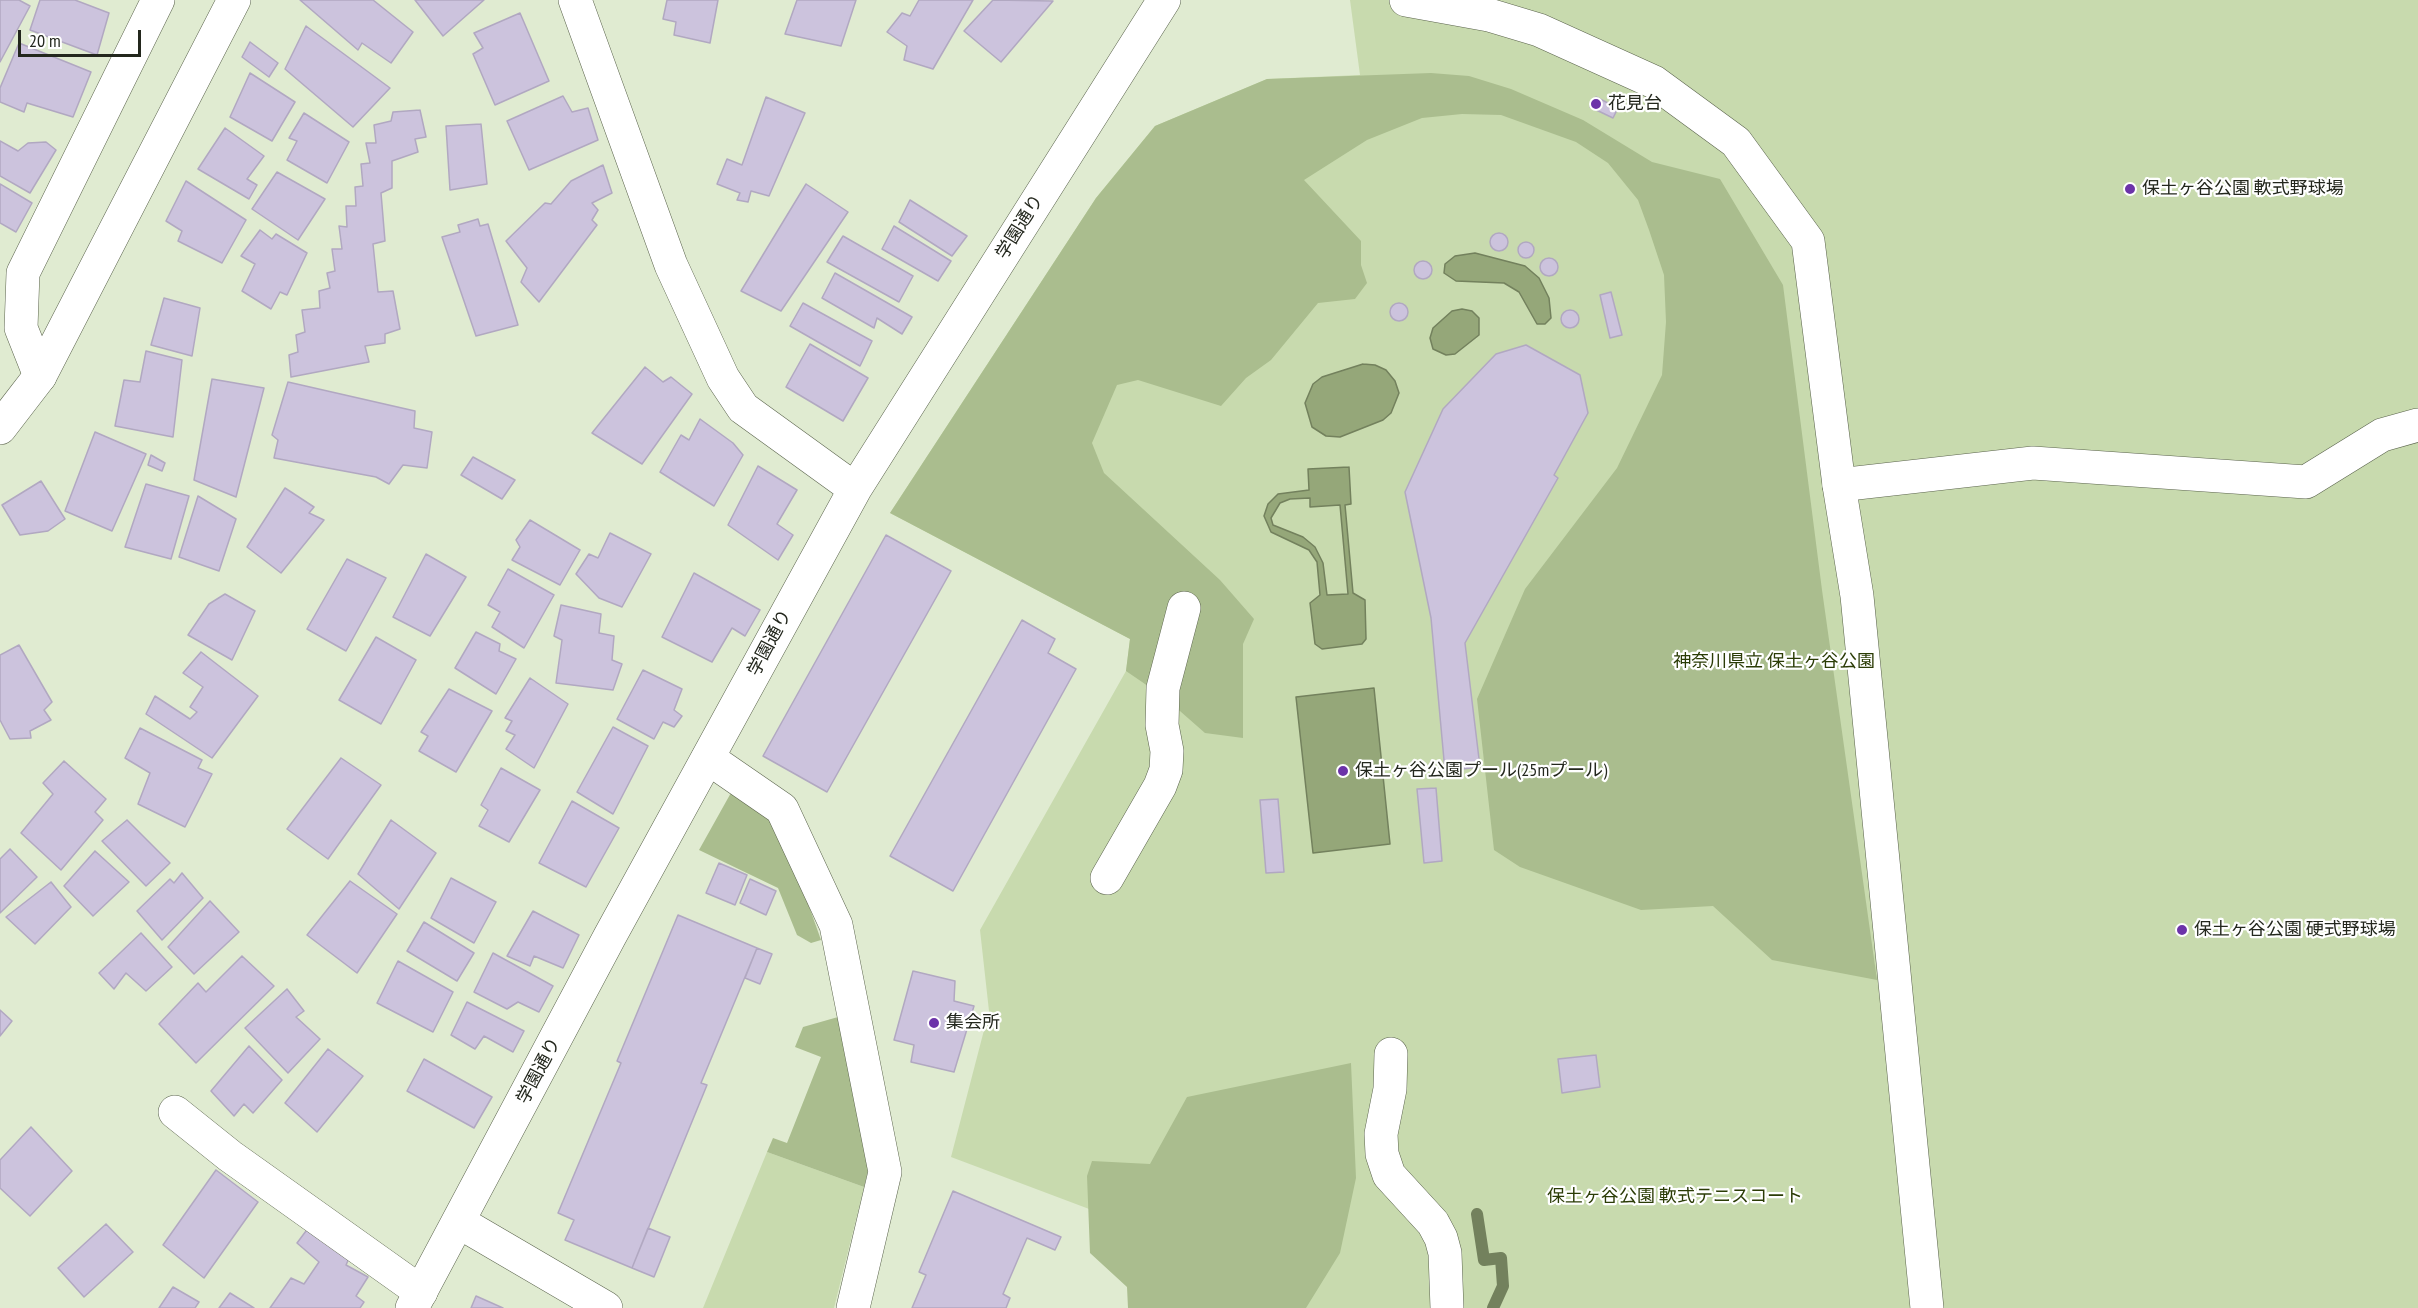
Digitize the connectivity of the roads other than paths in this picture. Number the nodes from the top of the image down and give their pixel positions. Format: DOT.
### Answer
graph roads {
  1 [pos="158,0"];
  2 [pos="234,0"];
  3 [pos="575,0"];
  4 [pos="1164,0"];
  5 [pos="1406,0"];
  6 [pos="12,267"];
  7 [pos="40,376"];
  8 [pos="2418,425"];
  9 [pos="0,428"];
  10 [pos="1839,485"];
  11 [pos="855,489"];
  12 [pos="1184,608"];
  13 [pos="708,758"];
  14 [pos="1107,878"];
  15 [pos="1391,1054"];
  16 [pos="175,1112"];
  17 [pos="459,1222"];
  18 [pos="416,1300"];
  19 [pos="606,1308"];
  20 [pos="853,1308"];
  21 [pos="1447,1308"];
  22 [pos="1927,1308"];
  1 -- 6 [label="street"];
  2 -- 7 [label="street"];
  3 -- 11 [label="street"];
  4 -- 11 [label="street, 学園通り"];
  5 -- 10 [label="street"];
  6 -- 7 [label="street"];
  7 -- 9 [label="street"];
  8 -- 10 [label="street"];
  10 -- 22 [label="street"];
  11 -- 13 [label="street, 学園通り"];
  12 -- 14 [label="street"];
  13 -- 17 [label="street, 学園通り"];
  13 -- 20 [label="street"];
  15 -- 21 [label="street"];
  16 -- 18 [label="street"];
  17 -- 18 [label="street, 学園通り"];
  17 -- 19 [label="street"];
}
